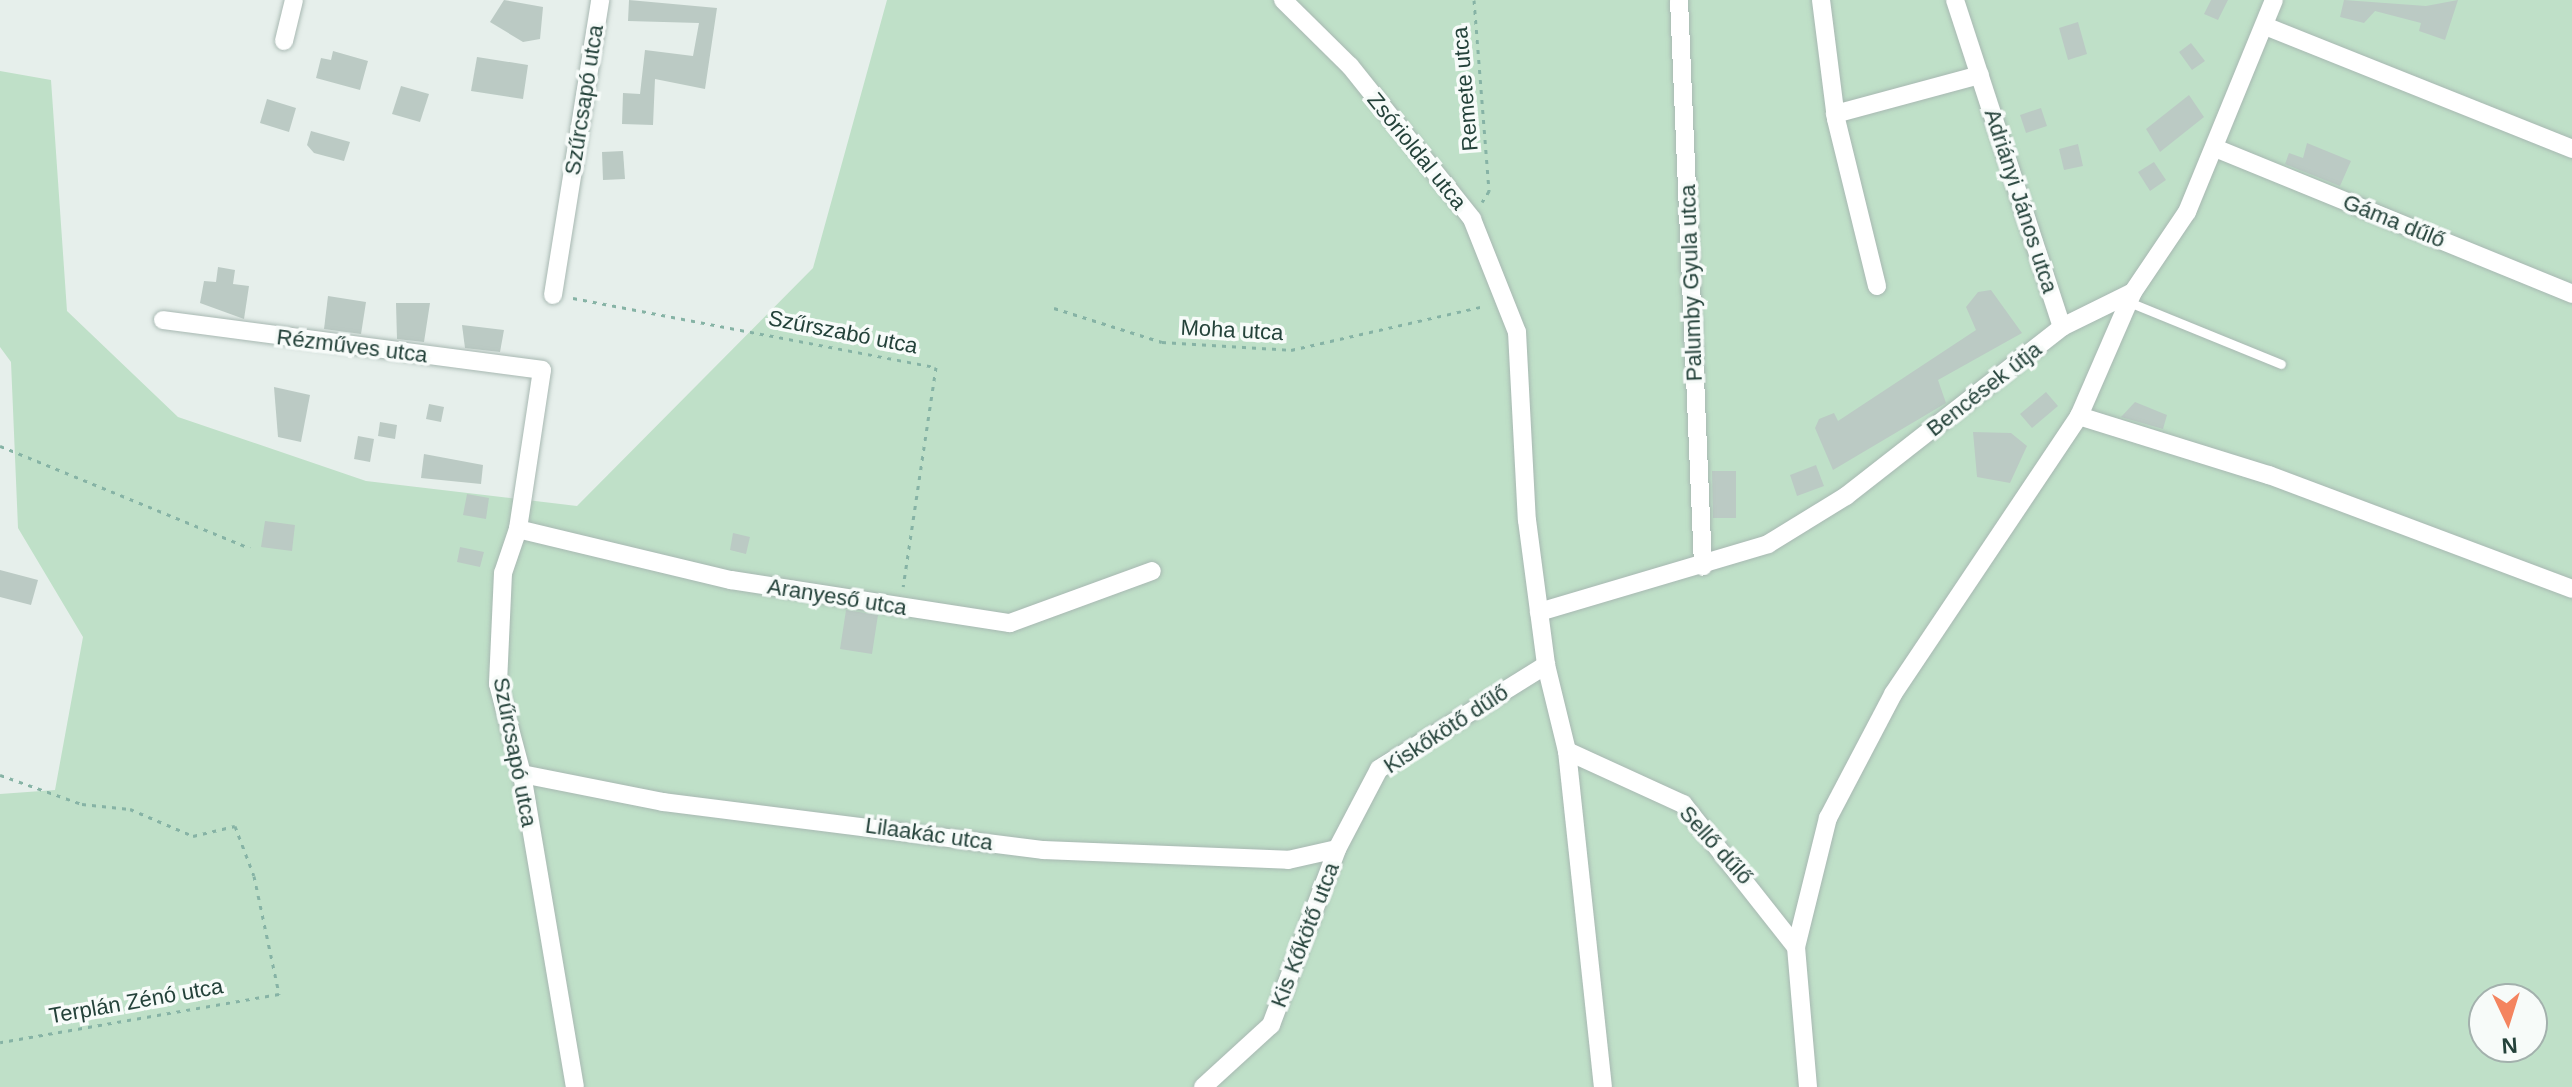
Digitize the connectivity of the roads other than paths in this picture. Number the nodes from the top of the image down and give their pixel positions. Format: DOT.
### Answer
graph roads {
  1 [pos="294,0"];
  2 [pos="600,0"];
  3 [pos="1283,0"];
  4 [pos="1679,0"];
  5 [pos="1821,0"];
  6 [pos="1955,0"];
  7 [pos="2274,0"];
  8 [pos="2265,26"];
  9 [pos="284,41"];
  10 [pos="1980,75"];
  11 [pos="1835,114"];
  12 [pos="2215,148"];
  13 [pos="2572,149"];
  14 [pos="1877,286"];
  15 [pos="2572,294"];
  16 [pos="553,295"];
  17 [pos="2131,297"];
  18 [pos="163,320"];
  19 [pos="2062,327"];
  20 [pos="2281,364"];
  21 [pos="542,370"];
  22 [pos="2079,416"];
  23 [pos="518,529"];
  24 [pos="1703,566"];
  25 [pos="1152,571"];
  26 [pos="2572,589"];
  27 [pos="1539,612"];
  28 [pos="1546,665"];
  29 [pos="1567,751"];
  30 [pos="522,774"];
  31 [pos="1337,849"];
  32 [pos="1796,947"];
  33 [pos="575,1087"];
  34 [pos="1203,1087"];
  35 [pos="1603,1087"];
  36 [pos="1808,1087"];
  1 -- 9 [label="street"];
  2 -- 16 [label="street, Szűrcsapó utca"];
  3 -- 27 [label="street, Zsórioldal utca"];
  4 -- 24 [label="street, Palumby Gyula utca"];
  5 -- 11 [label="street"];
  6 -- 10 [label="street, Adriányi János utca"];
  7 -- 8 [label="street, Bencések útja"];
  8 -- 12 [label="street, Bencések útja"];
  8 -- 13 [label="street"];
  10 -- 11 [label="street"];
  10 -- 19 [label="street, Adriányi János utca"];
  11 -- 14 [label="street"];
  12 -- 15 [label="street, Gáma dűlő"];
  12 -- 17 [label="street, Bencések útja"];
  17 -- 19 [label="street, Bencések útja"];
  17 -- 20 [label="lane"];
  17 -- 22 [label="street"];
  18 -- 21 [label="street, Rézműves utca"];
  19 -- 24 [label="street, Bencések útja"];
  21 -- 23 [label="street, Szűrcsapó utca"];
  22 -- 26 [label="street"];
  22 -- 32 [label="street"];
  23 -- 25 [label="street, Aranyeső utca"];
  23 -- 30 [label="street, Szűrcsapó utca"];
  24 -- 27 [label="street, Bencések útja"];
  27 -- 28 [label="street, Zsórioldal utca"];
  28 -- 29 [label="street, Zsórioldal utca"];
  28 -- 31 [label="street, Kiskőkötő dűlő"];
  29 -- 32 [label="street, Sellő dűlő"];
  29 -- 35 [label="street, Zsórioldal utca"];
  30 -- 31 [label="street, Lilaakác utca"];
  30 -- 33 [label="street, Szűrcsapó utca"];
  31 -- 34 [label="street, Kis Kőkötő utca"];
  32 -- 36 [label="street"];
}
